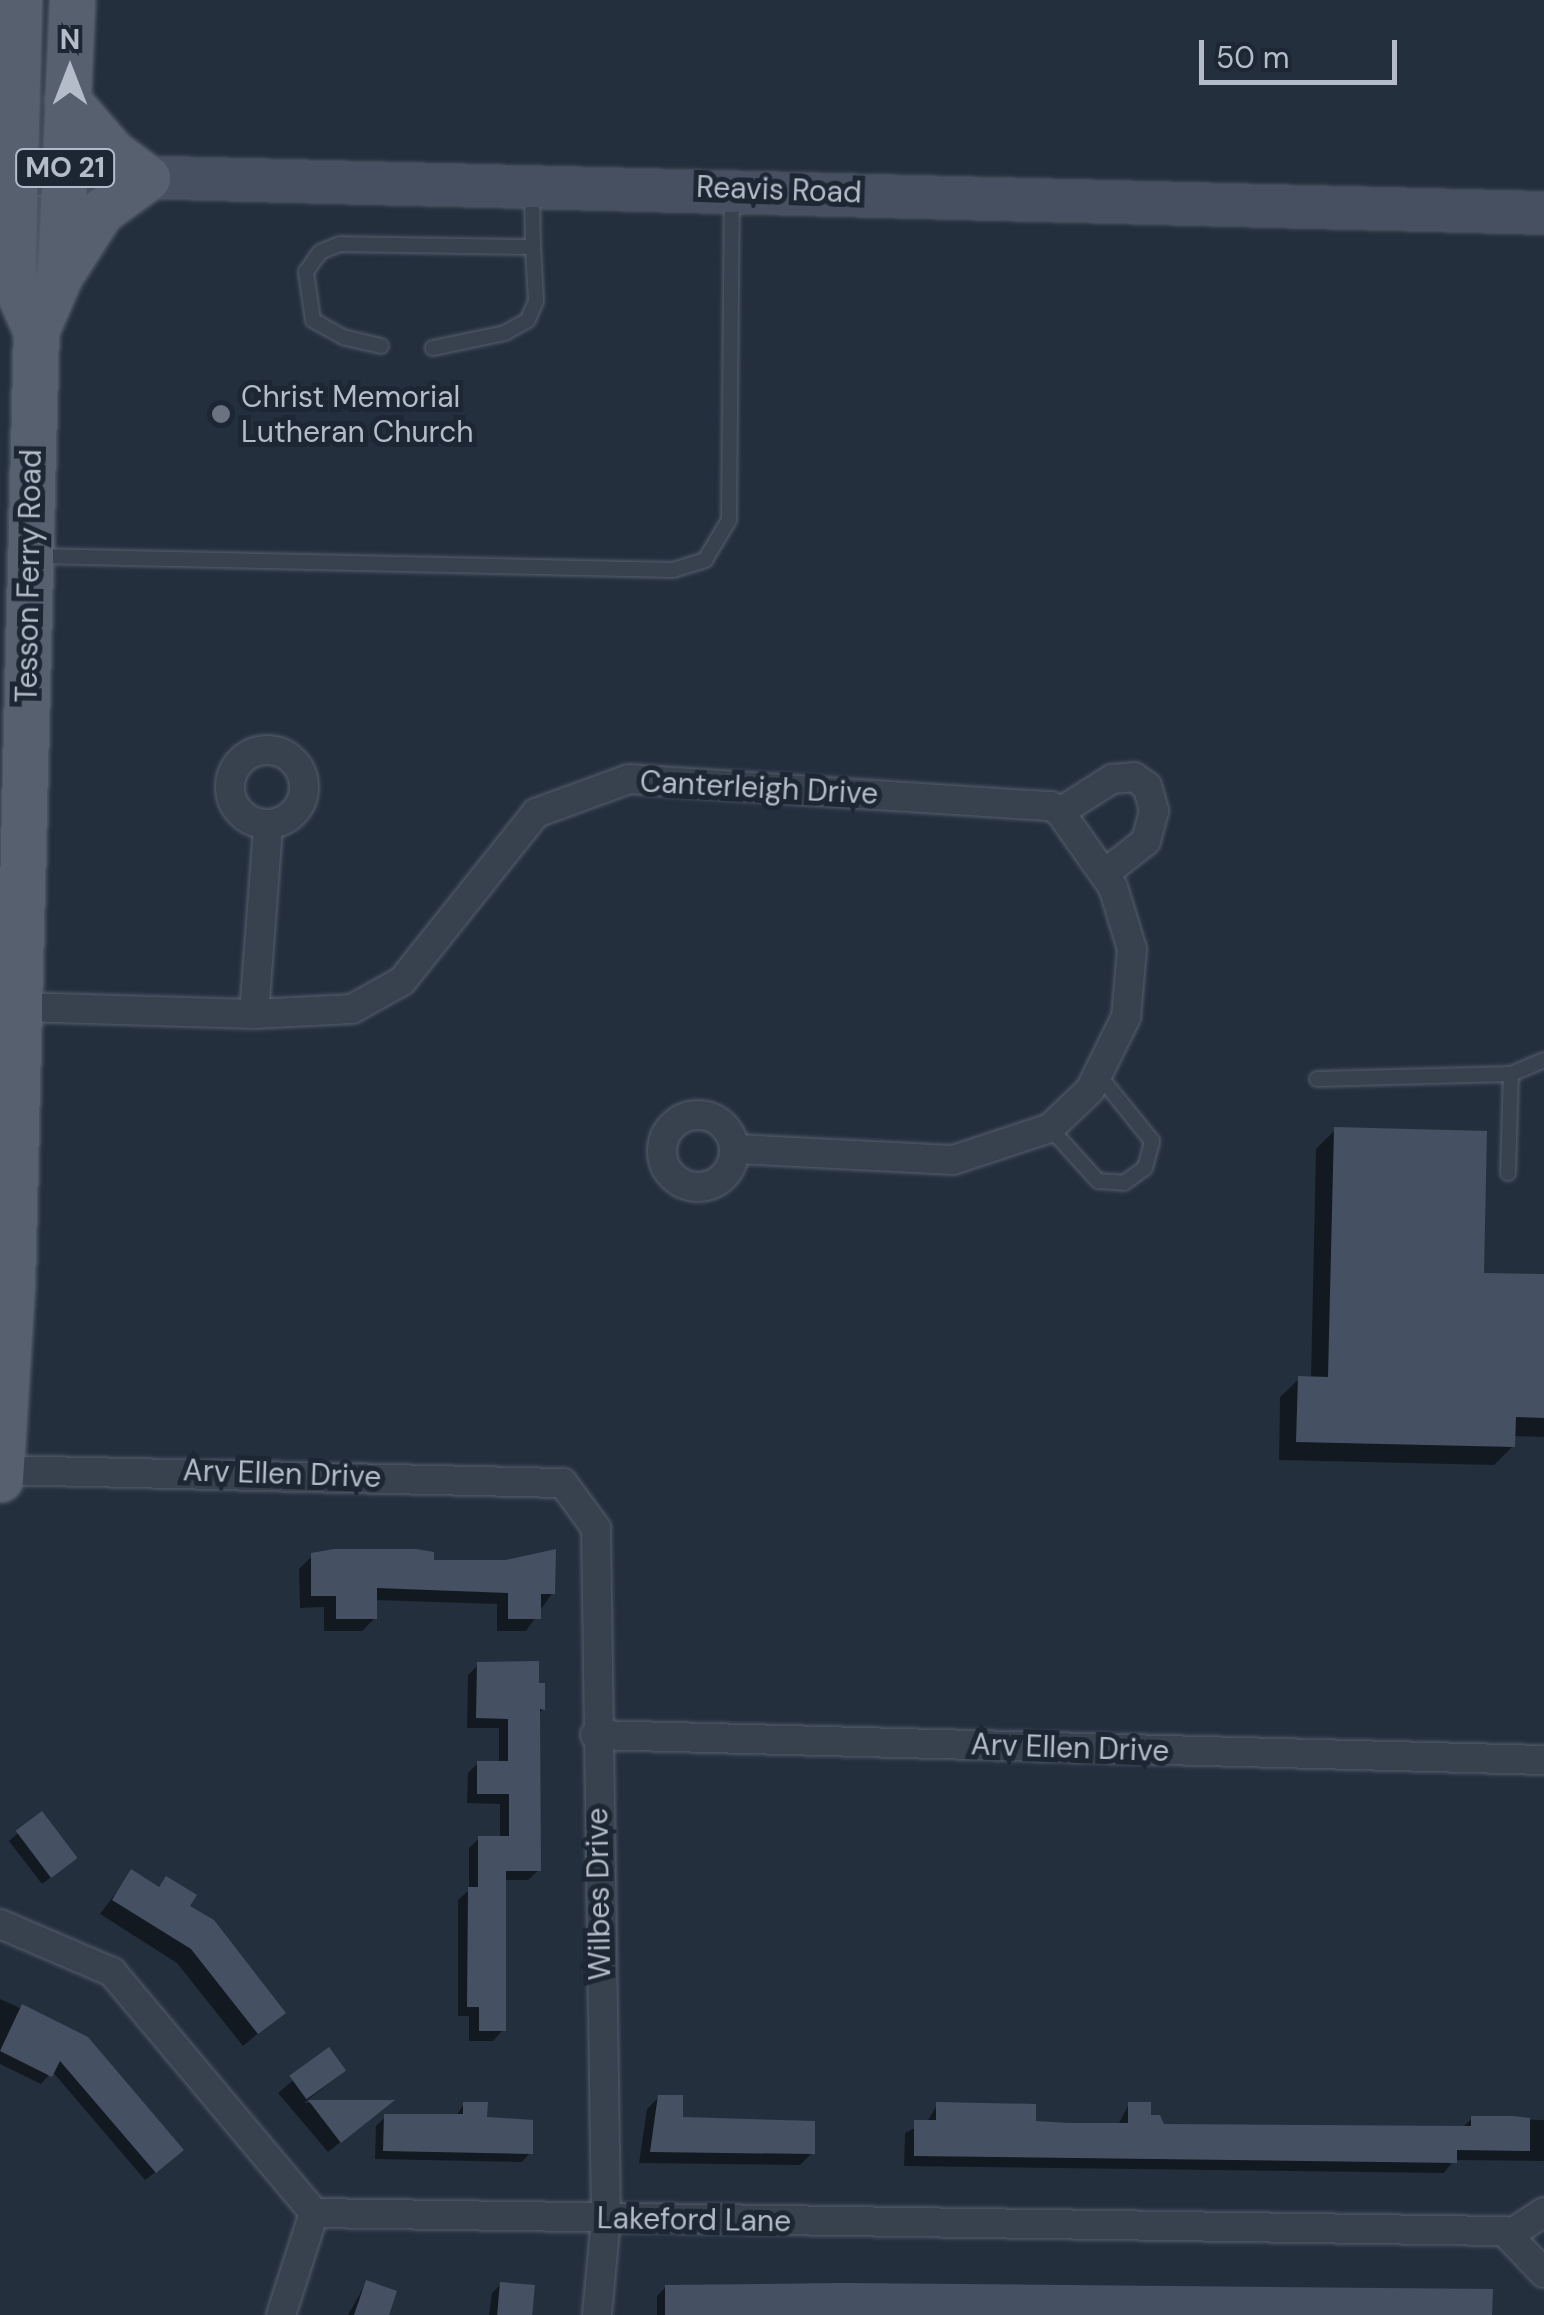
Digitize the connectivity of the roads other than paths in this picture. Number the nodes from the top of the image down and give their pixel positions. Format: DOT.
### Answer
graph roads {
  1 [pos="72,0"];
  2 [pos="13,14"];
  3 [pos="68,100"];
  4 [pos="14,174"];
  5 [pos="64,175"];
  6 [pos="147,178"];
  7 [pos="532,184"];
  8 [pos="732,189"];
  9 [pos="1544,213"];
  10 [pos="532,247"];
  11 [pos="60,275"];
  12 [pos="36,332"];
  13 [pos="381,346"];
  14 [pos="434,348"];
  15 [pos="30,556"];
  16 [pos="1056,809"];
  17 [pos="268,826"];
  18 [pos="1104,874"];
  19 [pos="20,1007"];
  20 [pos="254,1014"];
  21 [pos="1544,1060"];
  22 [pos="1098,1074"];
  23 [pos="1511,1074"];
  24 [pos="1317,1079"];
  25 [pos="1050,1128"];
  26 [pos="736,1150"];
  27 [pos="1508,1173"];
  28 [pos="1,1474"];
  29 [pos="563,1483"];
  30 [pos="595,1735"];
  31 [pos="1544,1760"];
  32 [pos="0,1924"];
  33 [pos="1544,2212"];
  34 [pos="314,2213"];
  35 [pos="606,2219"];
  36 [pos="1509,2235"];
  37 [pos="1542,2267"];
  38 [pos="281,2315"];
  39 [pos="597,2315"];
  1 -- 3 [label="main road, Tesson Ferry Road / MO 21"];
  2 -- 4 [label="main road, Tesson Ferry Road / MO 21"];
  3 -- 5 [label="main road, Tesson Ferry Road / MO 21"];
  3 -- 6 [label="main road"];
  4 -- 5 [label="street, Reavis Road"];
  4 -- 12 [label="main road, Tesson Ferry Road / MO 21"];
  5 -- 6 [label="street, Reavis Road"];
  5 -- 11 [label="main road, Tesson Ferry Road / MO 21"];
  6 -- 7 [label="street, Reavis Road"];
  6 -- 11 [label="main road"];
  7 -- 8 [label="street, Reavis Road"];
  7 -- 10 [label="lane"];
  8 -- 9 [label="street, Reavis Road"];
  8 -- 15 [label="lane"];
  10 -- 13 [label="lane"];
  10 -- 14 [label="lane"];
  11 -- 12 [label="main road, Tesson Ferry Road / MO 21"];
  12 -- 15 [label="main road, Tesson Ferry Road / MO 21"];
  15 -- 19 [label="main road, Tesson Ferry Road / MO 21"];
  16 -- 18 [label="street"];
  16 -- 18 [label="street"];
  16 -- 20 [label="street, Canterleigh Drive"];
  17 -- 20 [label="street"];
  18 -- 22 [label="street"];
  19 -- 20 [label="street, Canterleigh Drive"];
  19 -- 28 [label="main road, Tesson Ferry Road / MO 21"];
  21 -- 23 [label="lane"];
  22 -- 25 [label="street"];
  22 -- 25 [label="lane"];
  23 -- 24 [label="lane"];
  23 -- 27 [label="lane"];
  25 -- 26 [label="street"];
  28 -- 29 [label="street, Arv Ellen Drive"];
  29 -- 30 [label="street, Wilbes Drive"];
  30 -- 31 [label="street, Arv Ellen Drive"];
  30 -- 35 [label="street, Wilbes Drive"];
  32 -- 34 [label="street"];
  33 -- 36 [label="street"];
  34 -- 35 [label="street, Lakeford Lane"];
  34 -- 38 [label="street"];
  35 -- 36 [label="street, Lakeford Lane"];
  35 -- 39 [label="street, Wilbes Drive"];
  36 -- 37 [label="street"];
}
